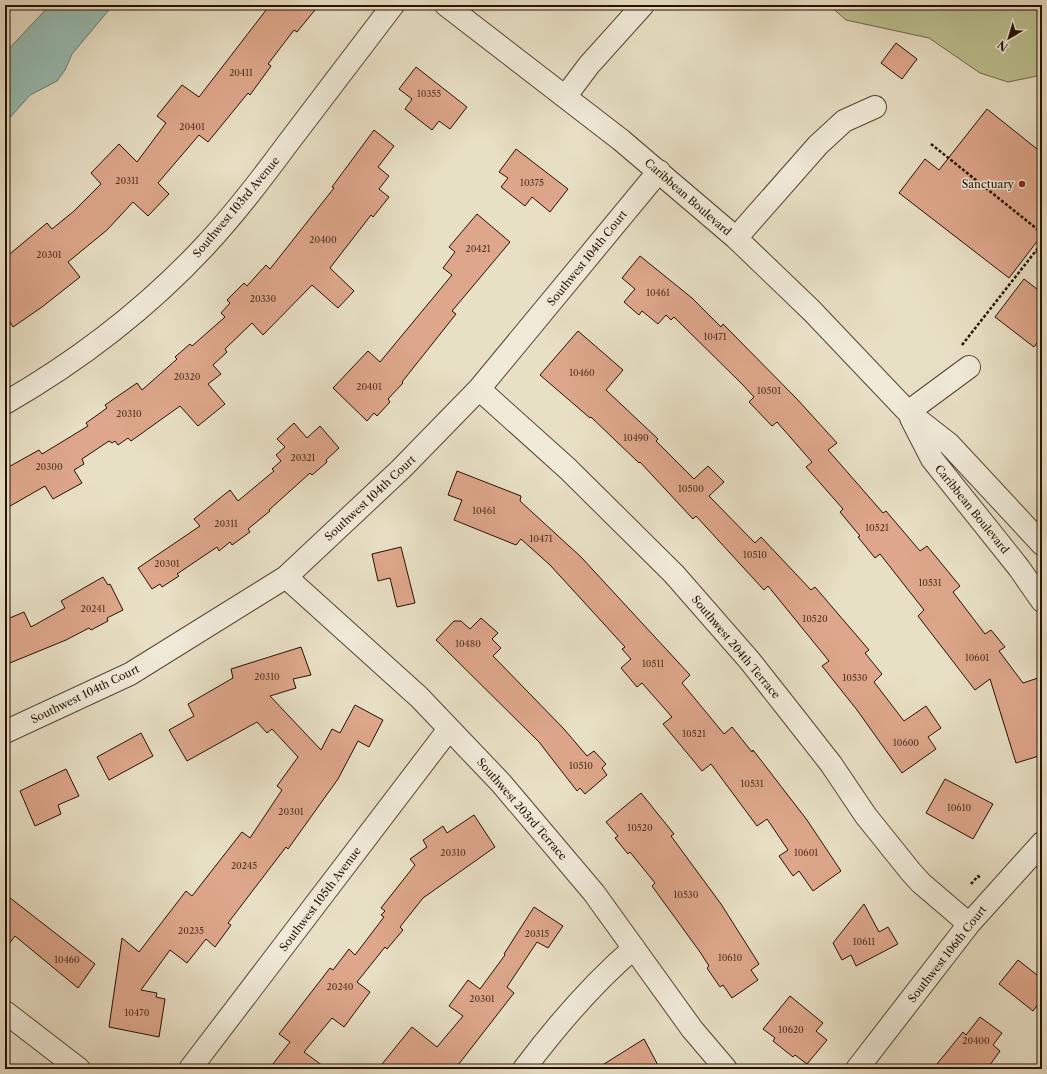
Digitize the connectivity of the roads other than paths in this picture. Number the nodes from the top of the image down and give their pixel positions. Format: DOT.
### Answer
graph roads {
  1 [pos="393,5"];
  2 [pos="446,5"];
  3 [pos="643,5"];
  4 [pos="565,97"];
  5 [pos="875,107"];
  6 [pos="659,171"];
  7 [pos="736,238"];
  8 [pos="963,359"];
  9 [pos="479,389"];
  10 [pos="5,403"];
  11 [pos="908,412"];
  12 [pos="1042,544"];
  13 [pos="286,576"];
  14 [pos="1042,601"];
  15 [pos="449,729"];
  16 [pos="5,732"];
  17 [pos="1042,843"];
  18 [pos="969,924"];
  19 [pos="634,948"];
  20 [pos="5,1012"];
  21 [pos="79,1069"];
  22 [pos="190,1069"];
  23 [pos="524,1069"];
  24 [pos="726,1069"];
  25 [pos="858,1069"];
  1 -- 10 [label="street, Southwest 103rd Avenue"];
  2 -- 4 [label="street, Caribbean Boulevard"];
  3 -- 4 [label="street"];
  4 -- 6 [label="street, Caribbean Boulevard"];
  5 -- 7 [label="street"];
  6 -- 7 [label="street, Caribbean Boulevard"];
  6 -- 9 [label="street, Southwest 104th Court"];
  7 -- 11 [label="street, Caribbean Boulevard"];
  8 -- 11 [label="street"];
  9 -- 13 [label="street, Southwest 104th Court"];
  9 -- 18 [label="street, Southwest 204th Terrace"];
  11 -- 12 [label="street, Caribbean Boulevard"];
  11 -- 14 [label="street, Caribbean Boulevard"];
  13 -- 15 [label="street, Southwest 203rd Terrace"];
  13 -- 16 [label="street, Southwest 104th Court"];
  15 -- 19 [label="street, Southwest 203rd Terrace"];
  15 -- 22 [label="street, Southwest 105th Avenue"];
  17 -- 18 [label="street, Southwest 106th Court"];
  18 -- 25 [label="street, Southwest 106th Court"];
  19 -- 23 [label="street"];
  19 -- 24 [label="street, Southwest 203rd Terrace"];
  20 -- 21 [label="street"];
}
